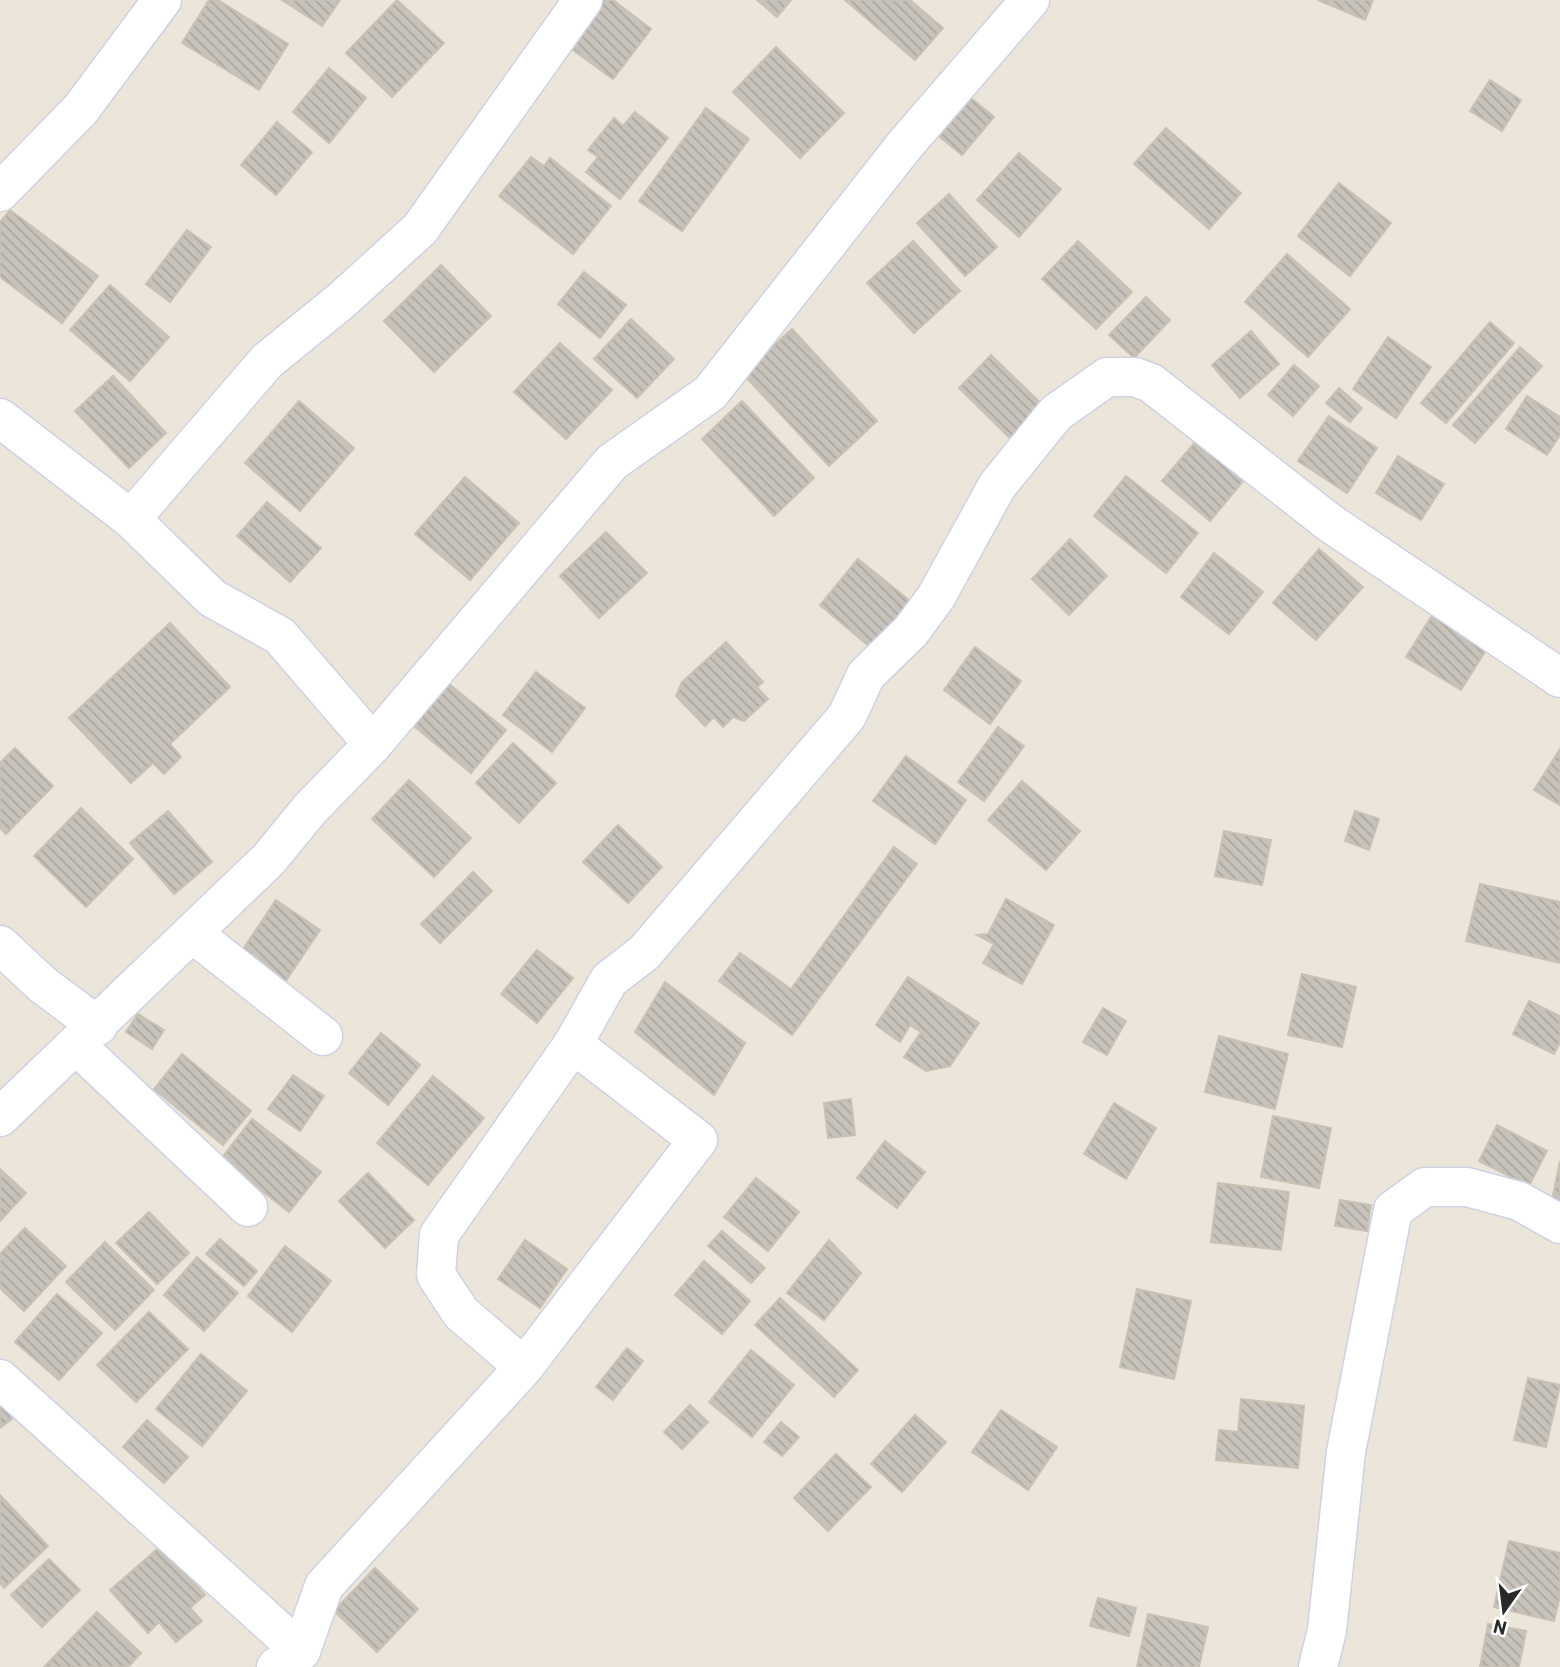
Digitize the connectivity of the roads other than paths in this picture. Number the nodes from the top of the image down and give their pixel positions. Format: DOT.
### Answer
graph roads {
  1 [pos="162,0"];
  2 [pos="583,0"];
  3 [pos="1030,0"];
  4 [pos="0,192"];
  5 [pos="0,418"];
  6 [pos="131,519"];
  7 [pos="1560,678"];
  8 [pos="373,744"];
  9 [pos="192,933"];
  10 [pos="0,945"];
  11 [pos="88,1036"];
  12 [pos="323,1036"];
  13 [pos="573,1044"];
  14 [pos="0,1117"];
  15 [pos="248,1207"];
  16 [pos="1560,1224"];
  17 [pos="524,1367"];
  18 [pos="0,1379"];
  19 [pos="289,1659"];
  20 [pos="1318,1667"];
  1 -- 4 [label="street"];
  2 -- 6 [label="street"];
  3 -- 8 [label="street"];
  5 -- 6 [label="street"];
  6 -- 8 [label="street"];
  7 -- 13 [label="street"];
  8 -- 9 [label="street"];
  9 -- 11 [label="street"];
  9 -- 12 [label="street"];
  10 -- 11 [label="street"];
  11 -- 14 [label="street"];
  11 -- 15 [label="street"];
  13 -- 17 [label="street"];
  13 -- 17 [label="street"];
  16 -- 20 [label="street"];
  17 -- 19 [label="street"];
  18 -- 19 [label="street"];
}
